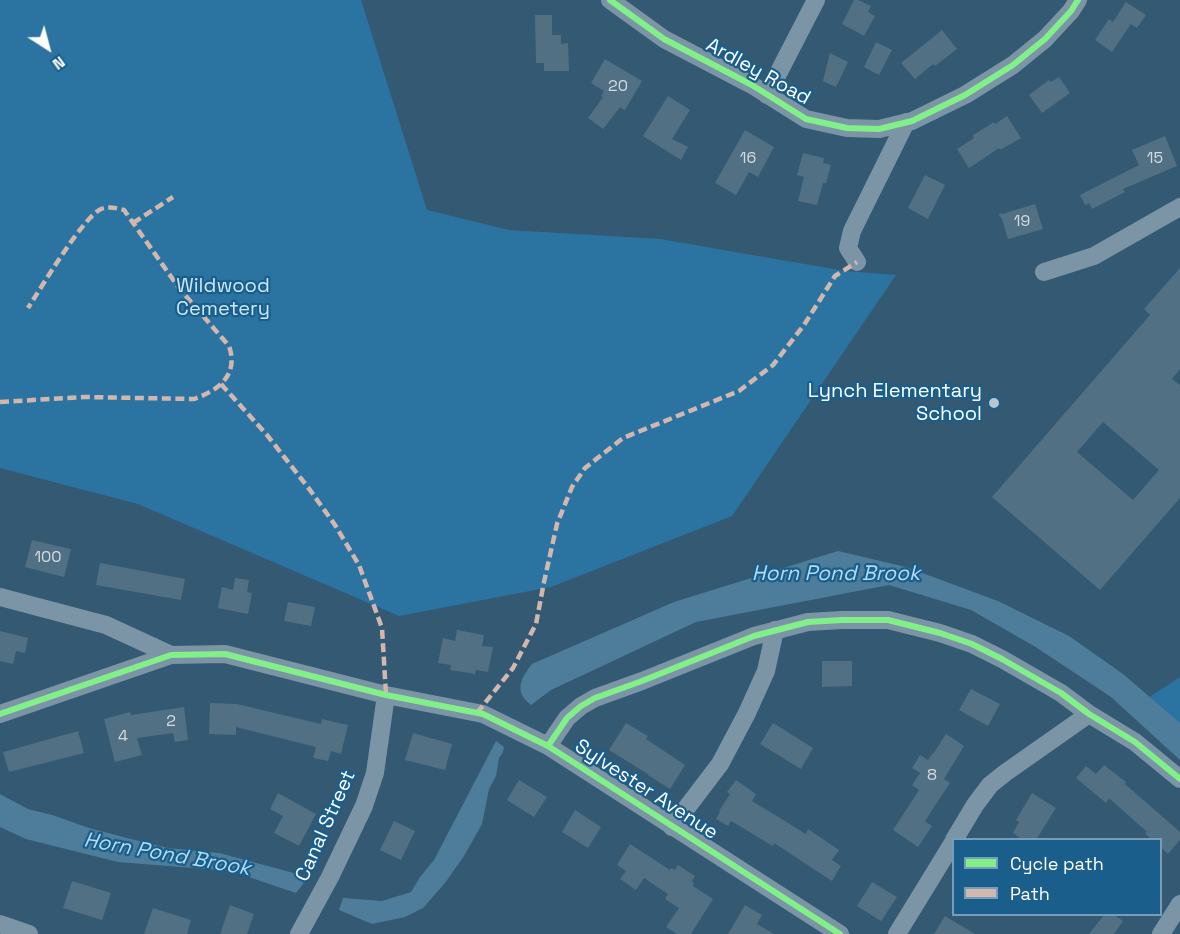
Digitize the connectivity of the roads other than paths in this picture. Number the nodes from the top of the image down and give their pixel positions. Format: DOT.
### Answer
graph roads {
  1 [pos="610,0"];
  2 [pos="816,0"];
  3 [pos="1078,0"];
  4 [pos="767,95"];
  5 [pos="906,122"];
  6 [pos="1180,207"];
  7 [pos="857,262"];
  8 [pos="1044,272"];
  9 [pos="0,597"];
  10 [pos="775,630"];
  11 [pos="171,655"];
  12 [pos="386,695"];
  13 [pos="0,714"];
  14 [pos="1089,714"];
  15 [pos="548,746"];
  16 [pos="1180,779"];
  17 [pos="672,827"];
  18 [pos="955,838"];
  19 [pos="952,843"];
  20 [pos="1180,904"];
  21 [pos="0,924"];
  22 [pos="29,934"];
  23 [pos="299,934"];
  24 [pos="840,934"];
  25 [pos="897,934"];
  26 [pos="1161,934"];
  1 -- 4 [label="street, Ardley Road"];
  2 -- 4 [label="street"];
  3 -- 5 [label="street, Ardley Road"];
  4 -- 5 [label="street, Ardley Road"];
  5 -- 7 [label="street"];
  6 -- 8 [label="street"];
  9 -- 11 [label="street"];
  10 -- 14 [label="street"];
  10 -- 15 [label="street"];
  10 -- 17 [label="street"];
  11 -- 12 [label="street, Sylvester Avenue"];
  11 -- 13 [label="street"];
  12 -- 15 [label="street, Sylvester Avenue"];
  12 -- 23 [label="street, Canal Street"];
  14 -- 16 [label="street"];
  14 -- 18 [label="street"];
  15 -- 17 [label="street, Sylvester Avenue"];
  17 -- 24 [label="street, Sylvester Avenue"];
  19 -- 25 [label="street"];
  20 -- 26 [label="street"];
  21 -- 22 [label="street"];
}
